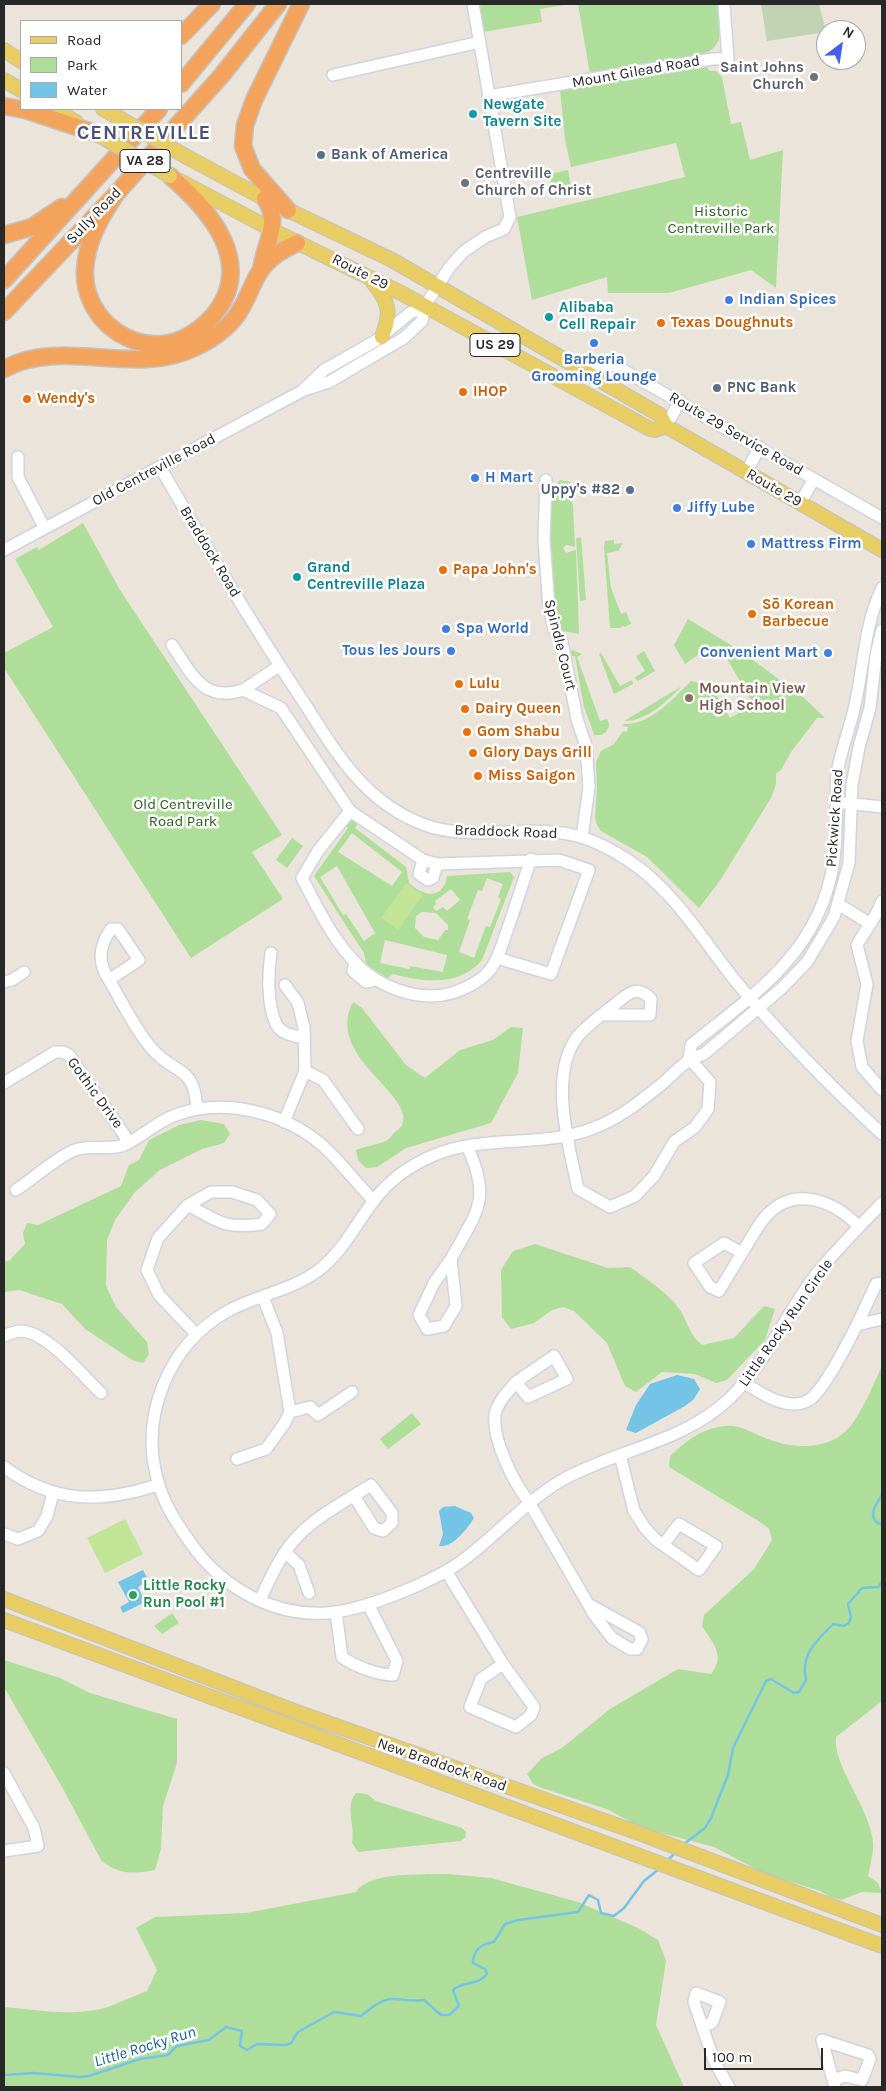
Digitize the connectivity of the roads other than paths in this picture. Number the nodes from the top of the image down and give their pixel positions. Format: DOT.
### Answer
graph roads {
  1 [pos="212,4"];
  2 [pos="248,4"];
  3 [pos="278,4"];
  4 [pos="301,4"];
  5 [pos="473,4"];
  6 [pos="724,4"];
  7 [pos="182,35"];
  8 [pos="480,42"];
  9 [pos="4,50"];
  10 [pos="20,60"];
  11 [pos="333,75"];
  12 [pos="4,80"];
  13 [pos="182,83"];
  14 [pos="20,89"];
  15 [pos="488,96"];
  16 [pos="4,106"];
  17 [pos="20,109"];
  18 [pos="25,110"];
  19 [pos="55,110"];
  20 [pos="158,110"];
  21 [pos="107,112"];
  22 [pos="95,133"];
  23 [pos="170,176"];
  24 [pos="95,181"];
  25 [pos="116,194"];
  26 [pos="265,199"];
  27 [pos="288,210"];
  28 [pos="273,230"];
  29 [pos="4,235"];
  30 [pos="297,242"];
  31 [pos="261,270"];
  32 [pos="369,276"];
  33 [pos="4,280"];
  34 [pos="438,286"];
  35 [pos="425,306"];
  36 [pos="4,312"];
  37 [pos="382,337"];
  38 [pos="4,369"];
  39 [pos="591,375"];
  40 [pos="304,390"];
  41 [pos="680,401"];
  42 [pos="666,426"];
  43 [pos="760,448"];
  44 [pos="18,456"];
  45 [pos="160,467"];
  46 [pos="746,472"];
  47 [pos="814,479"];
  48 [pos="546,480"];
  49 [pos="800,503"];
  50 [pos="882,518"];
  51 [pos="44,528"];
  52 [pos="4,550"];
  53 [pos="882,550"];
  54 [pos="882,588"];
  55 [pos="882,630"];
  56 [pos="172,645"];
  57 [pos="279,666"];
  58 [pos="243,690"];
  59 [pos="836,802"];
  60 [pos="851,804"];
  61 [pos="882,807"];
  62 [pos="350,811"];
  63 [pos="582,837"];
  64 [pos="531,859"];
  65 [pos="423,860"];
  66 [pos="437,864"];
  67 [pos="882,901"];
  68 [pos="838,904"];
  69 [pos="869,922"];
  70 [pos="270,953"];
  71 [pos="498,958"];
  72 [pos="24,972"];
  73 [pos="108,980"];
  74 [pos="4,982"];
  75 [pos="285,984"];
  76 [pos="749,996"];
  77 [pos="759,1008"];
  78 [pos="603,1015"];
  79 [pos="304,1038"];
  80 [pos="689,1058"];
  81 [pos="305,1071"];
  82 [pos="4,1083"];
  83 [pos="882,1090"];
  84 [pos="197,1109"];
  85 [pos="284,1122"];
  86 [pos="358,1129"];
  87 [pos="882,1134"];
  88 [pos="567,1136"];
  89 [pos="126,1144"];
  90 [pos="468,1146"];
  91 [pos="16,1190"];
  92 [pos="374,1201"];
  93 [pos="882,1203"];
  94 [pos="188,1206"];
  95 [pos="859,1227"];
  96 [pos="742,1253"];
  97 [pos="451,1259"];
  98 [pos="882,1283"];
  99 [pos="263,1298"];
  100 [pos="882,1319"];
  101 [pos="857,1325"];
  102 [pos="196,1334"];
  103 [pos="4,1336"];
  104 [pos="516,1382"];
  105 [pos="745,1382"];
  106 [pos="352,1392"];
  107 [pos="101,1393"];
  108 [pos="290,1412"];
  109 [pos="620,1455"];
  110 [pos="237,1458"];
  111 [pos="4,1467"];
  112 [pos="158,1485"];
  113 [pos="53,1493"];
  114 [pos="354,1496"];
  115 [pos="529,1502"];
  116 [pos="4,1534"];
  117 [pos="664,1545"];
  118 [pos="286,1553"];
  119 [pos="446,1571"];
  120 [pos="309,1593"];
  121 [pos="4,1599"];
  122 [pos="260,1600"];
  123 [pos="368,1604"];
  124 [pos="588,1604"];
  125 [pos="336,1612"];
  126 [pos="4,1620"];
  127 [pos="503,1664"];
  128 [pos="4,1773"];
  129 [pos="4,1851"];
  130 [pos="882,1925"];
  131 [pos="882,1946"];
  132 [pos="703,2026"];
  133 [pos="834,2084"];
  134 [pos="729,2087"];
  1 -- 7 [label="highway"];
  2 -- 13 [label="highway"];
  3 -- 25 [label="highway, Sully Road / VA 28"];
  4 -- 27 [label="highway"];
  5 -- 8 [label="street"];
  6 -- 15 [label="street, Mount Gilead Road"];
  8 -- 11 [label="street"];
  8 -- 15 [label="street"];
  9 -- 10 [label="main road"];
  12 -- 14 [label="main road"];
  15 -- 34 [label="street"];
  16 -- 17 [label="highway"];
  18 -- 22 [label="highway"];
  19 -- 22 [label="main road, Route 29 / US 29"];
  20 -- 24 [label="highway, Sully Road / VA 28"];
  21 -- 26 [label="main road, Route 29 / US 29, bridge"];
  22 -- 23 [label="main road, Route 29 / US 29, bridge"];
  23 -- 25 [label="highway"];
  23 -- 28 [label="main road, Route 29 / US 29"];
  24 -- 29 [label="highway"];
  24 -- 33 [label="highway, Sully Road / VA 28"];
  25 -- 36 [label="highway, Sully Road / VA 28"];
  26 -- 27 [label="main road, Route 29 / US 29"];
  26 -- 28 [label="highway"];
  27 -- 34 [label="main road, Route 29 / US 29"];
  28 -- 30 [label="main road, Route 29 / US 29"];
  28 -- 31 [label="highway"];
  30 -- 31 [label="highway"];
  30 -- 32 [label="main road, Route 29 / US 29"];
  31 -- 38 [label="highway"];
  32 -- 35 [label="main road, Route 29 / US 29"];
  32 -- 37 [label="main road"];
  34 -- 35 [label="street, Old Centreville Road"];
  34 -- 39 [label="main road, Route 29 / US 29"];
  35 -- 37 [label="street, Old Centreville Road"];
  35 -- 40 [label="street, Old Centreville Road"];
  35 -- 42 [label="main road, Route 29 / US 29"];
  37 -- 40 [label="street, Old Centreville Road"];
  39 -- 41 [label="street, Route 29 Service Road"];
  39 -- 42 [label="main road, Route 29 / US 29"];
  40 -- 45 [label="street, Old Centreville Road"];
  41 -- 42 [label="street"];
  41 -- 43 [label="street, Route 29 Service Road"];
  42 -- 46 [label="main road, Route 29 / US 29"];
  43 -- 46 [label="street"];
  43 -- 47 [label="street, Route 29 Service Road"];
  44 -- 51 [label="street"];
  45 -- 51 [label="street, Old Centreville Road"];
  45 -- 57 [label="street, Braddock Road"];
  46 -- 49 [label="main road, Route 29 / US 29"];
  47 -- 49 [label="street"];
  47 -- 50 [label="street, Route 29 Service Road"];
  48 -- 63 [label="street, Spindle Court"];
  49 -- 53 [label="main road, Route 29 / US 29"];
  51 -- 52 [label="street, Old Centreville Road"];
  54 -- 59 [label="street, Pickwick Road"];
  55 -- 60 [label="street, Pickwick Road"];
  56 -- 58 [label="street"];
  57 -- 58 [label="street"];
  57 -- 63 [label="street, Braddock Road"];
  58 -- 62 [label="street"];
  59 -- 60 [label="street"];
  59 -- 76 [label="street, Pickwick Road"];
  60 -- 61 [label="street"];
  60 -- 68 [label="street, Pickwick Road"];
  62 -- 65 [label="street"];
  62 -- 71 [label="street"];
  63 -- 76 [label="street, Braddock Road"];
  64 -- 66 [label="street"];
  64 -- 71 [label="street"];
  64 -- 71 [label="street"];
  65 -- 66 [label="street"];
  65 -- 66 [label="street"];
  67 -- 69 [label="street"];
  68 -- 69 [label="street"];
  68 -- 77 [label="street, Pickwick Road"];
  69 -- 83 [label="street"];
  70 -- 79 [label="street"];
  72 -- 74 [label="street"];
  73 -- 84 [label="street"];
  75 -- 79 [label="street"];
  76 -- 77 [label="street, Braddock Road"];
  76 -- 80 [label="street, Little Rocky Run Circle"];
  77 -- 80 [label="street, Little Rocky Run Circle"];
  77 -- 87 [label="street, Braddock Road"];
  78 -- 88 [label="street"];
  79 -- 81 [label="street"];
  80 -- 88 [label="street, Little Rocky Run Circle"];
  80 -- 88 [label="street"];
  81 -- 85 [label="street"];
  81 -- 86 [label="street"];
  82 -- 89 [label="street, Gothic Drive"];
  84 -- 85 [label="street"];
  84 -- 89 [label="street"];
  85 -- 92 [label="street"];
  88 -- 90 [label="street, Little Rocky Run Circle"];
  89 -- 91 [label="street"];
  90 -- 92 [label="street, Little Rocky Run Circle"];
  90 -- 97 [label="street"];
  92 -- 99 [label="street, Little Rocky Run Circle"];
  93 -- 95 [label="street, Little Rocky Run Circle"];
  94 -- 94 [label="street"];
  94 -- 102 [label="street"];
  95 -- 96 [label="street"];
  95 -- 105 [label="street, Little Rocky Run Circle"];
  97 -- 97 [label="street"];
  98 -- 101 [label="street"];
  99 -- 102 [label="street, Little Rocky Run Circle"];
  99 -- 108 [label="street"];
  100 -- 101 [label="street"];
  101 -- 105 [label="street"];
  102 -- 112 [label="street, Little Rocky Run Circle"];
  103 -- 107 [label="street"];
  104 -- 115 [label="street"];
  105 -- 109 [label="street, Little Rocky Run Circle"];
  106 -- 108 [label="street"];
  108 -- 110 [label="street"];
  109 -- 115 [label="street, Little Rocky Run Circle"];
  109 -- 117 [label="street"];
  111 -- 113 [label="street"];
  112 -- 113 [label="street"];
  112 -- 122 [label="street, Little Rocky Run Circle"];
  113 -- 116 [label="street"];
  114 -- 118 [label="street"];
  115 -- 119 [label="street, Little Rocky Run Circle"];
  115 -- 124 [label="street"];
  117 -- 117 [label="street"];
  118 -- 120 [label="street"];
  118 -- 122 [label="street"];
  119 -- 123 [label="street, Little Rocky Run Circle"];
  119 -- 127 [label="street"];
  121 -- 130 [label="main road, New Braddock Road"];
  122 -- 125 [label="street, Little Rocky Run Circle"];
  123 -- 125 [label="street, Little Rocky Run Circle"];
  123 -- 125 [label="street"];
  124 -- 124 [label="street"];
  126 -- 131 [label="main road, New Braddock Road"];
  127 -- 127 [label="street"];
  128 -- 129 [label="street"];
  132 -- 134 [label="street"];
  133 -- 133 [label="street"];
}
